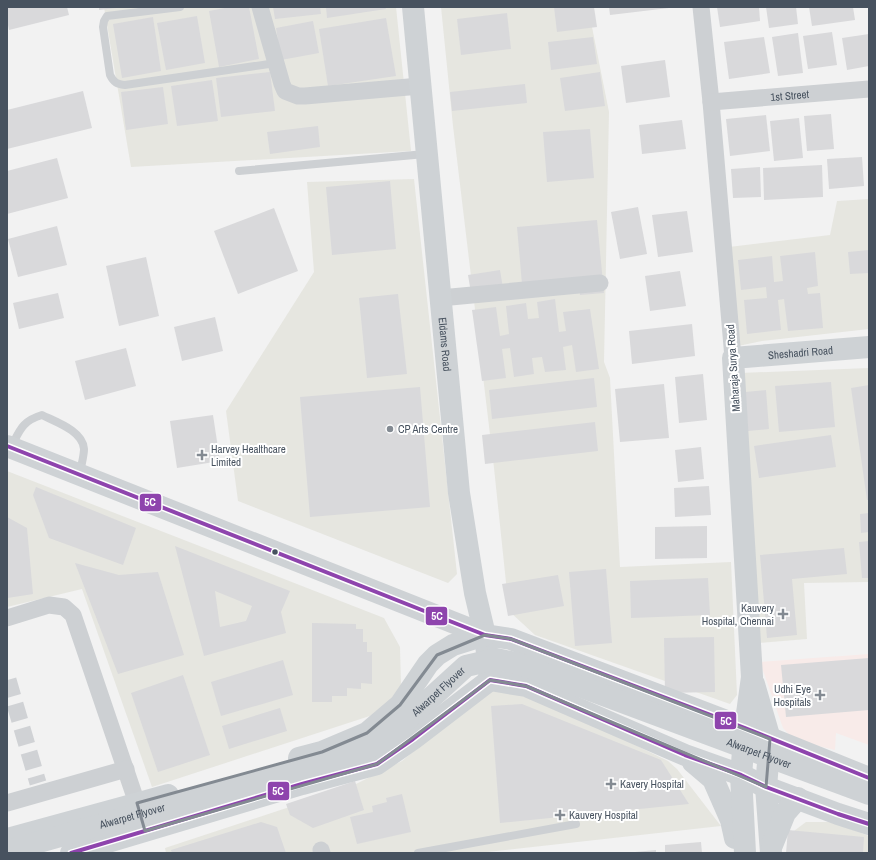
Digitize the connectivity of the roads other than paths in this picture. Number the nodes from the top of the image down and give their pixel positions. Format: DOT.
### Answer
graph roads {
  1 [pos="180,7"];
  2 [pos="260,7"];
  3 [pos="413,7"];
  4 [pos="701,7"];
  5 [pos="276,63"];
  6 [pos="420,86"];
  7 [pos="869,89"];
  8 [pos="711,102"];
  9 [pos="426,154"];
  10 [pos="239,171"];
  11 [pos="600,283"];
  12 [pos="440,298"];
  13 [pos="869,347"];
  14 [pos="732,358"];
  15 [pos="9,447"];
  16 [pos="80,475"];
  17 [pos="7,618"];
  18 [pos="485,635"];
  19 [pos="752,678"];
  20 [pos="490,680"];
  21 [pos="745,728"];
  22 [pos="770,738"];
  23 [pos="685,755"];
  24 [pos="126,769"];
  25 [pos="740,775"];
  26 [pos="869,778"];
  27 [pos="766,787"];
  28 [pos="869,794"];
  29 [pos="798,798"];
  30 [pos="7,803"];
  31 [pos="137,803"];
  32 [pos="576,824"];
  33 [pos="869,824"];
  34 [pos="145,831"];
  35 [pos="7,839"];
  36 [pos="7,851"];
  37 [pos="770,851"];
  38 [pos="71,853"];
  39 [pos="418,853"];
  40 [pos="738,853"];
  41 [pos="745,853"];
  1 -- 5 [label="lane"];
  2 -- 5 [label="street"];
  3 -- 6 [label="main road, Eldams Road"];
  4 -- 8 [label="street, Maharaja Surya Road"];
  5 -- 6 [label="street"];
  6 -- 9 [label="main road, Eldams Road"];
  7 -- 8 [label="street, 1st Street"];
  8 -- 14 [label="street, Maharaja Surya Road"];
  9 -- 10 [label="lane"];
  9 -- 12 [label="main road, Eldams Road"];
  11 -- 12 [label="street"];
  12 -- 18 [label="main road, Eldams Road"];
  13 -- 14 [label="main road, Sheshadri Road"];
  14 -- 19 [label="main road, Maharaja Surya Road"];
  15 -- 16 [label="main road"];
  15 -- 16 [label="lane"];
  16 -- 18 [label="main road"];
  17 -- 24 [label="street"];
  18 -- 20 [label="main road, Eldams Road"];
  18 -- 21 [label="main road"];
  18 -- 31 [label="main road"];
  19 -- 21 [label="main road, Maharaja Surya Road"];
  19 -- 22 [label="main road"];
  20 -- 23 [label="main road"];
  20 -- 34 [label="main road"];
  21 -- 22 [label="main road"];
  21 -- 25 [label="main road, Maharaja Surya Road"];
  22 -- 26 [label="main road"];
  22 -- 27 [label="main road"];
  23 -- 25 [label="main road"];
  23 -- 40 [label="main road"];
  24 -- 30 [label="street"];
  24 -- 31 [label="street"];
  25 -- 27 [label="main road"];
  25 -- 41 [label="main road, Maharaja Surya Road"];
  27 -- 29 [label="main road"];
  27 -- 37 [label="main road"];
  28 -- 36 [label="main road, Alwarpet Flyover, bridge"];
  29 -- 33 [label="main road"];
  29 -- 37 [label="main road"];
  31 -- 34 [label="street"];
  31 -- 35 [label="main road"];
  32 -- 39 [label="lane"];
  34 -- 38 [label="main road"];
}
